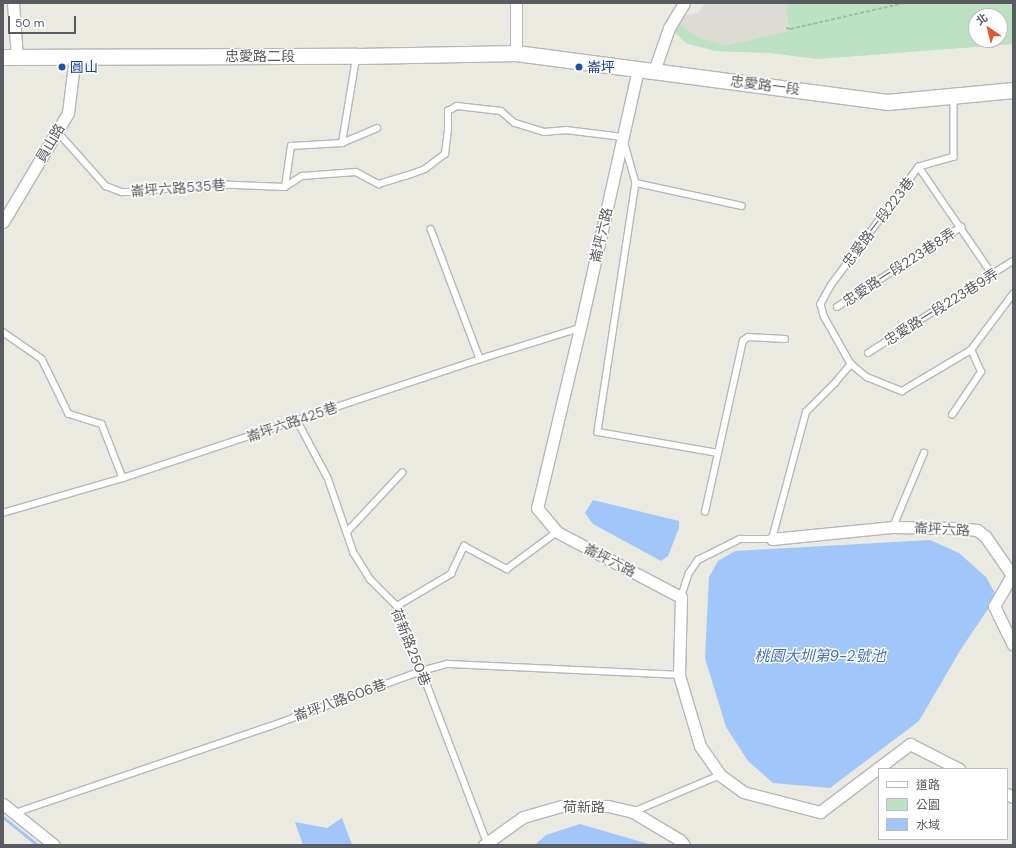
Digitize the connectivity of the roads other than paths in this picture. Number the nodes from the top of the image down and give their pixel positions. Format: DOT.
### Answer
graph roads {
  1 [pos="13,3"];
  2 [pos="516,3"];
  3 [pos="684,3"];
  4 [pos="516,53"];
  5 [pos="75,56"];
  6 [pos="357,56"];
  7 [pos="10,57"];
  8 [pos="638,68"];
  9 [pos="654,71"];
  10 [pos="1013,90"];
  11 [pos="954,94"];
  12 [pos="377,128"];
  13 [pos="57,131"];
  14 [pos="623,137"];
  15 [pos="342,143"];
  16 [pos="919,167"];
  17 [pos="636,183"];
  18 [pos="285,187"];
  19 [pos="742,206"];
  20 [pos="3,222"];
  21 [pos="960,227"];
  22 [pos="431,229"];
  23 [pos="1013,261"];
  24 [pos="993,275"];
  25 [pos="1013,294"];
  26 [pos="837,307"];
  27 [pos="580,328"];
  28 [pos="3,332"];
  29 [pos="785,339"];
  30 [pos="971,350"];
  31 [pos="868,353"];
  32 [pos="480,359"];
  33 [pos="851,364"];
  34 [pos="952,415"];
  35 [pos="296,420"];
  36 [pos="718,453"];
  37 [pos="924,453"];
  38 [pos="402,473"];
  39 [pos="123,478"];
  40 [pos="705,512"];
  41 [pos="3,513"];
  42 [pos="893,527"];
  43 [pos="347,532"];
  44 [pos="557,532"];
  45 [pos="772,539"];
  46 [pos="1012,575"];
  47 [pos="681,597"];
  48 [pos="397,606"];
  49 [pos="1013,645"];
  50 [pos="421,671"];
  51 [pos="679,675"];
  52 [pos="878,768"];
  53 [pos="878,768"];
  54 [pos="957,768"];
  55 [pos="720,775"];
  56 [pos="3,804"];
  57 [pos="633,812"];
  58 [pos="14,813"];
  59 [pos="485,843"];
  60 [pos="54,845"];
  61 [pos="684,845"];
  1 -- 7 [label="street"];
  2 -- 4 [label="street"];
  3 -- 9 [label="street"];
  4 -- 6 [label="main road, 忠愛路二段"];
  4 -- 8 [label="main road, 忠愛路一段"];
  5 -- 6 [label="main road, 忠愛路二段"];
  5 -- 7 [label="main road, 忠愛路二段"];
  5 -- 13 [label="street, 員山路"];
  6 -- 15 [label="lane"];
  8 -- 9 [label="main road, 忠愛路一段"];
  8 -- 14 [label="street, 崙坪六路"];
  9 -- 11 [label="main road, 忠愛路一段"];
  10 -- 11 [label="main road, 忠愛路一段"];
  11 -- 16 [label="lane, 忠愛路一段223巷"];
  12 -- 15 [label="lane"];
  13 -- 18 [label="lane, 崙坪六路535巷"];
  13 -- 20 [label="street, 員山路"];
  14 -- 17 [label="lane"];
  14 -- 18 [label="lane"];
  14 -- 27 [label="street, 崙坪六路"];
  15 -- 18 [label="lane"];
  16 -- 21 [label="lane"];
  16 -- 33 [label="lane, 忠愛路一段223巷"];
  17 -- 19 [label="lane"];
  17 -- 36 [label="lane"];
  21 -- 24 [label="lane"];
  21 -- 26 [label="lane, 忠愛路一段223巷8弄"];
  22 -- 32 [label="lane"];
  23 -- 24 [label="lane, 忠愛路一段223巷9弄"];
  24 -- 31 [label="lane, 忠愛路一段223巷9弄"];
  25 -- 30 [label="lane"];
  27 -- 32 [label="lane, 崙坪六路425巷"];
  27 -- 44 [label="street, 崙坪六路"];
  28 -- 39 [label="lane"];
  29 -- 36 [label="lane"];
  30 -- 33 [label="lane"];
  30 -- 34 [label="lane"];
  32 -- 35 [label="lane, 崙坪六路425巷"];
  33 -- 45 [label="lane"];
  35 -- 39 [label="lane, 崙坪六路425巷"];
  35 -- 43 [label="lane, 荷新路250巷"];
  36 -- 40 [label="lane"];
  37 -- 42 [label="lane"];
  38 -- 43 [label="lane"];
  39 -- 41 [label="lane, 崙坪六路425巷"];
  42 -- 45 [label="street, 崙坪六路"];
  42 -- 46 [label="street, 崙坪六路"];
  43 -- 48 [label="lane, 荷新路250巷"];
  44 -- 47 [label="street, 崙坪六路"];
  44 -- 48 [label="lane"];
  45 -- 47 [label="lane"];
  46 -- 49 [label="street, 崙坪六路"];
  47 -- 51 [label="street"];
  48 -- 50 [label="lane, 荷新路250巷"];
  50 -- 51 [label="lane, 崙坪八路606巷"];
  50 -- 58 [label="lane, 崙坪八路606巷"];
  50 -- 59 [label="lane, 荷新路250巷"];
  51 -- 55 [label="street"];
  52 -- 54 [label="street"];
  53 -- 55 [label="street"];
  55 -- 57 [label="lane"];
  56 -- 58 [label="street"];
  57 -- 59 [label="street, 荷新路"];
  57 -- 61 [label="street, 荷新路"];
  58 -- 60 [label="street"];
}
